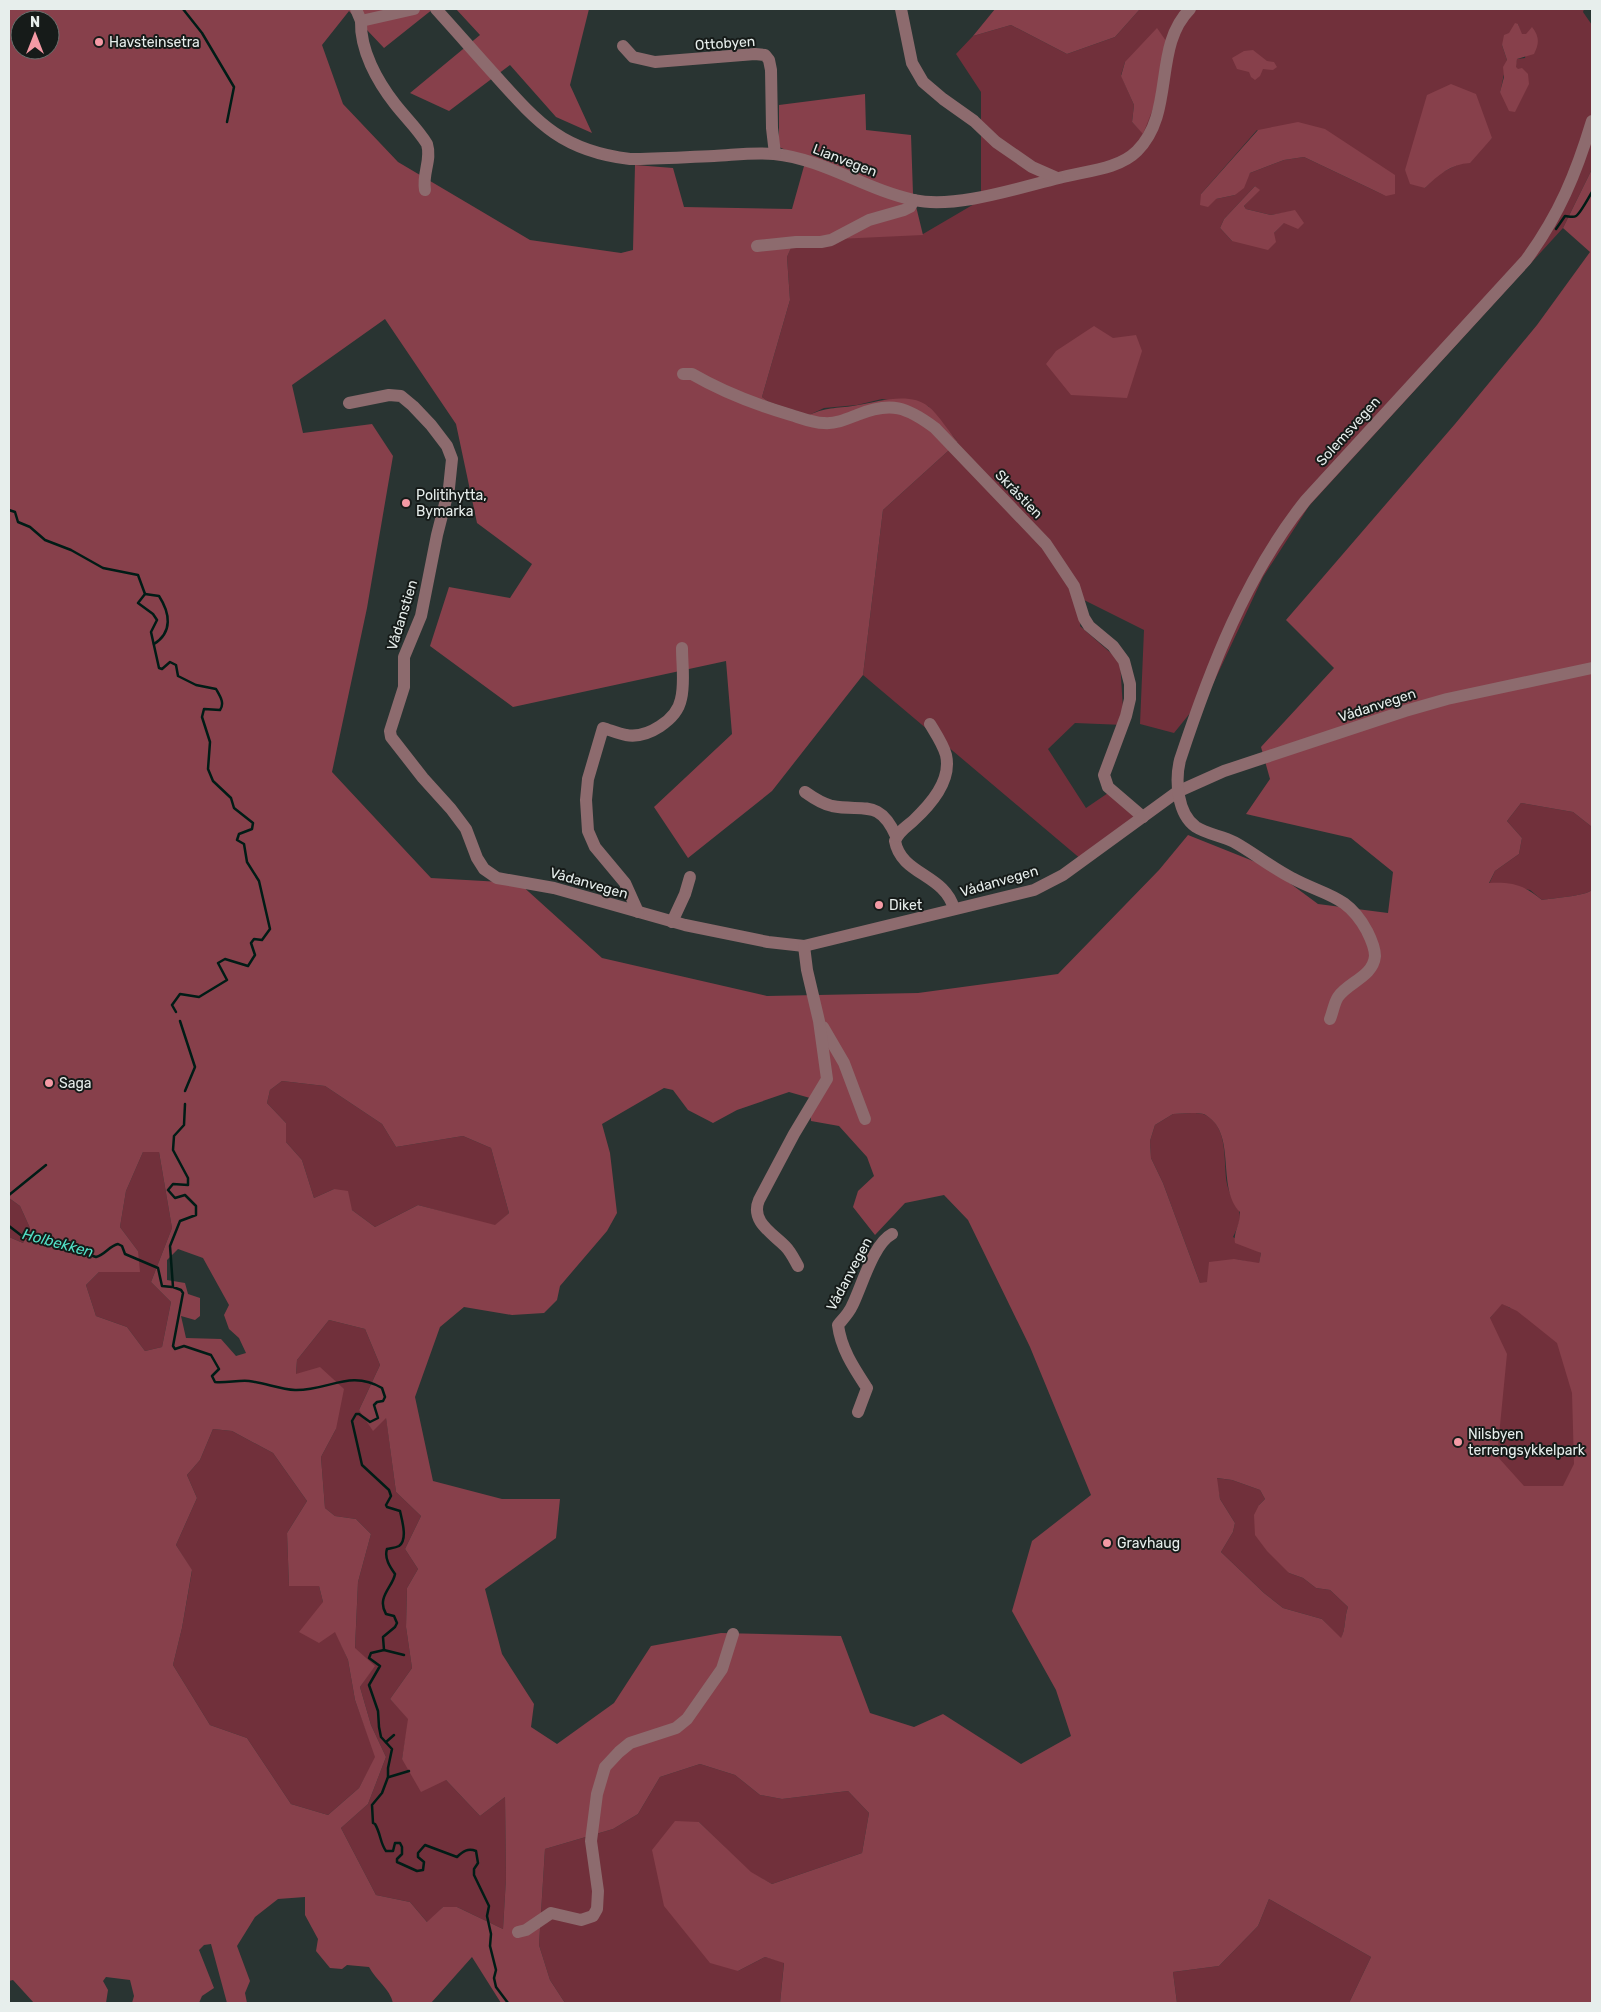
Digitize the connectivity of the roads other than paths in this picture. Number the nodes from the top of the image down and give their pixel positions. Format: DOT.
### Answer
graph roads {
  1 [pos="356,9"];
  2 [pos="414,9"];
  3 [pos="436,9"];
  4 [pos="901,9"];
  5 [pos="1190,9"];
  6 [pos="360,21"];
  7 [pos="623,46"];
  8 [pos="1592,121"];
  9 [pos="774,154"];
  10 [pos="1057,178"];
  11 [pos="425,190"];
  12 [pos="914,200"];
  13 [pos="757,246"];
  14 [pos="683,374"];
  15 [pos="349,403"];
  16 [pos="682,648"];
  17 [pos="1592,668"];
  18 [pos="930,724"];
  19 [pos="805,792"];
  20 [pos="1177,792"];
  21 [pos="1143,817"];
  22 [pos="896,836"];
  23 [pos="690,877"];
  24 [pos="496,878"];
  25 [pos="954,910"];
  26 [pos="638,912"];
  27 [pos="672,922"];
  28 [pos="804,946"];
  29 [pos="1330,1019"];
  30 [pos="819,1021"];
  31 [pos="865,1119"];
  32 [pos="892,1234"];
  33 [pos="798,1266"];
  34 [pos="858,1412"];
  35 [pos="733,1634"];
  36 [pos="518,1932"];
  1 -- 6 [label="street"];
  2 -- 6 [label="street"];
  3 -- 9 [label="street, Lianvegen"];
  4 -- 10 [label="street"];
  5 -- 10 [label="street, Lianvegen"];
  6 -- 11 [label="street"];
  7 -- 9 [label="street, Ottobyen"];
  8 -- 20 [label="street, Solemsvegen"];
  9 -- 12 [label="street, Lianvegen"];
  10 -- 12 [label="street, Lianvegen"];
  12 -- 13 [label="street"];
  14 -- 21 [label="street, Skråstien"];
  15 -- 24 [label="street, Vådanstien"];
  16 -- 26 [label="street"];
  17 -- 20 [label="street, Vådanvegen"];
  18 -- 22 [label="street"];
  19 -- 22 [label="street"];
  20 -- 21 [label="street, Vådanvegen"];
  20 -- 29 [label="street"];
  21 -- 25 [label="street, Vådanvegen"];
  22 -- 25 [label="street"];
  23 -- 27 [label="street"];
  24 -- 26 [label="street, Vådanvegen"];
  25 -- 28 [label="street, Vådanvegen"];
  26 -- 27 [label="street, Vådanvegen"];
  27 -- 28 [label="street, Vådanvegen"];
  28 -- 30 [label="street"];
  30 -- 31 [label="street"];
  30 -- 33 [label="street"];
  32 -- 34 [label="street, Vådanvegen"];
  35 -- 36 [label="street"];
}
